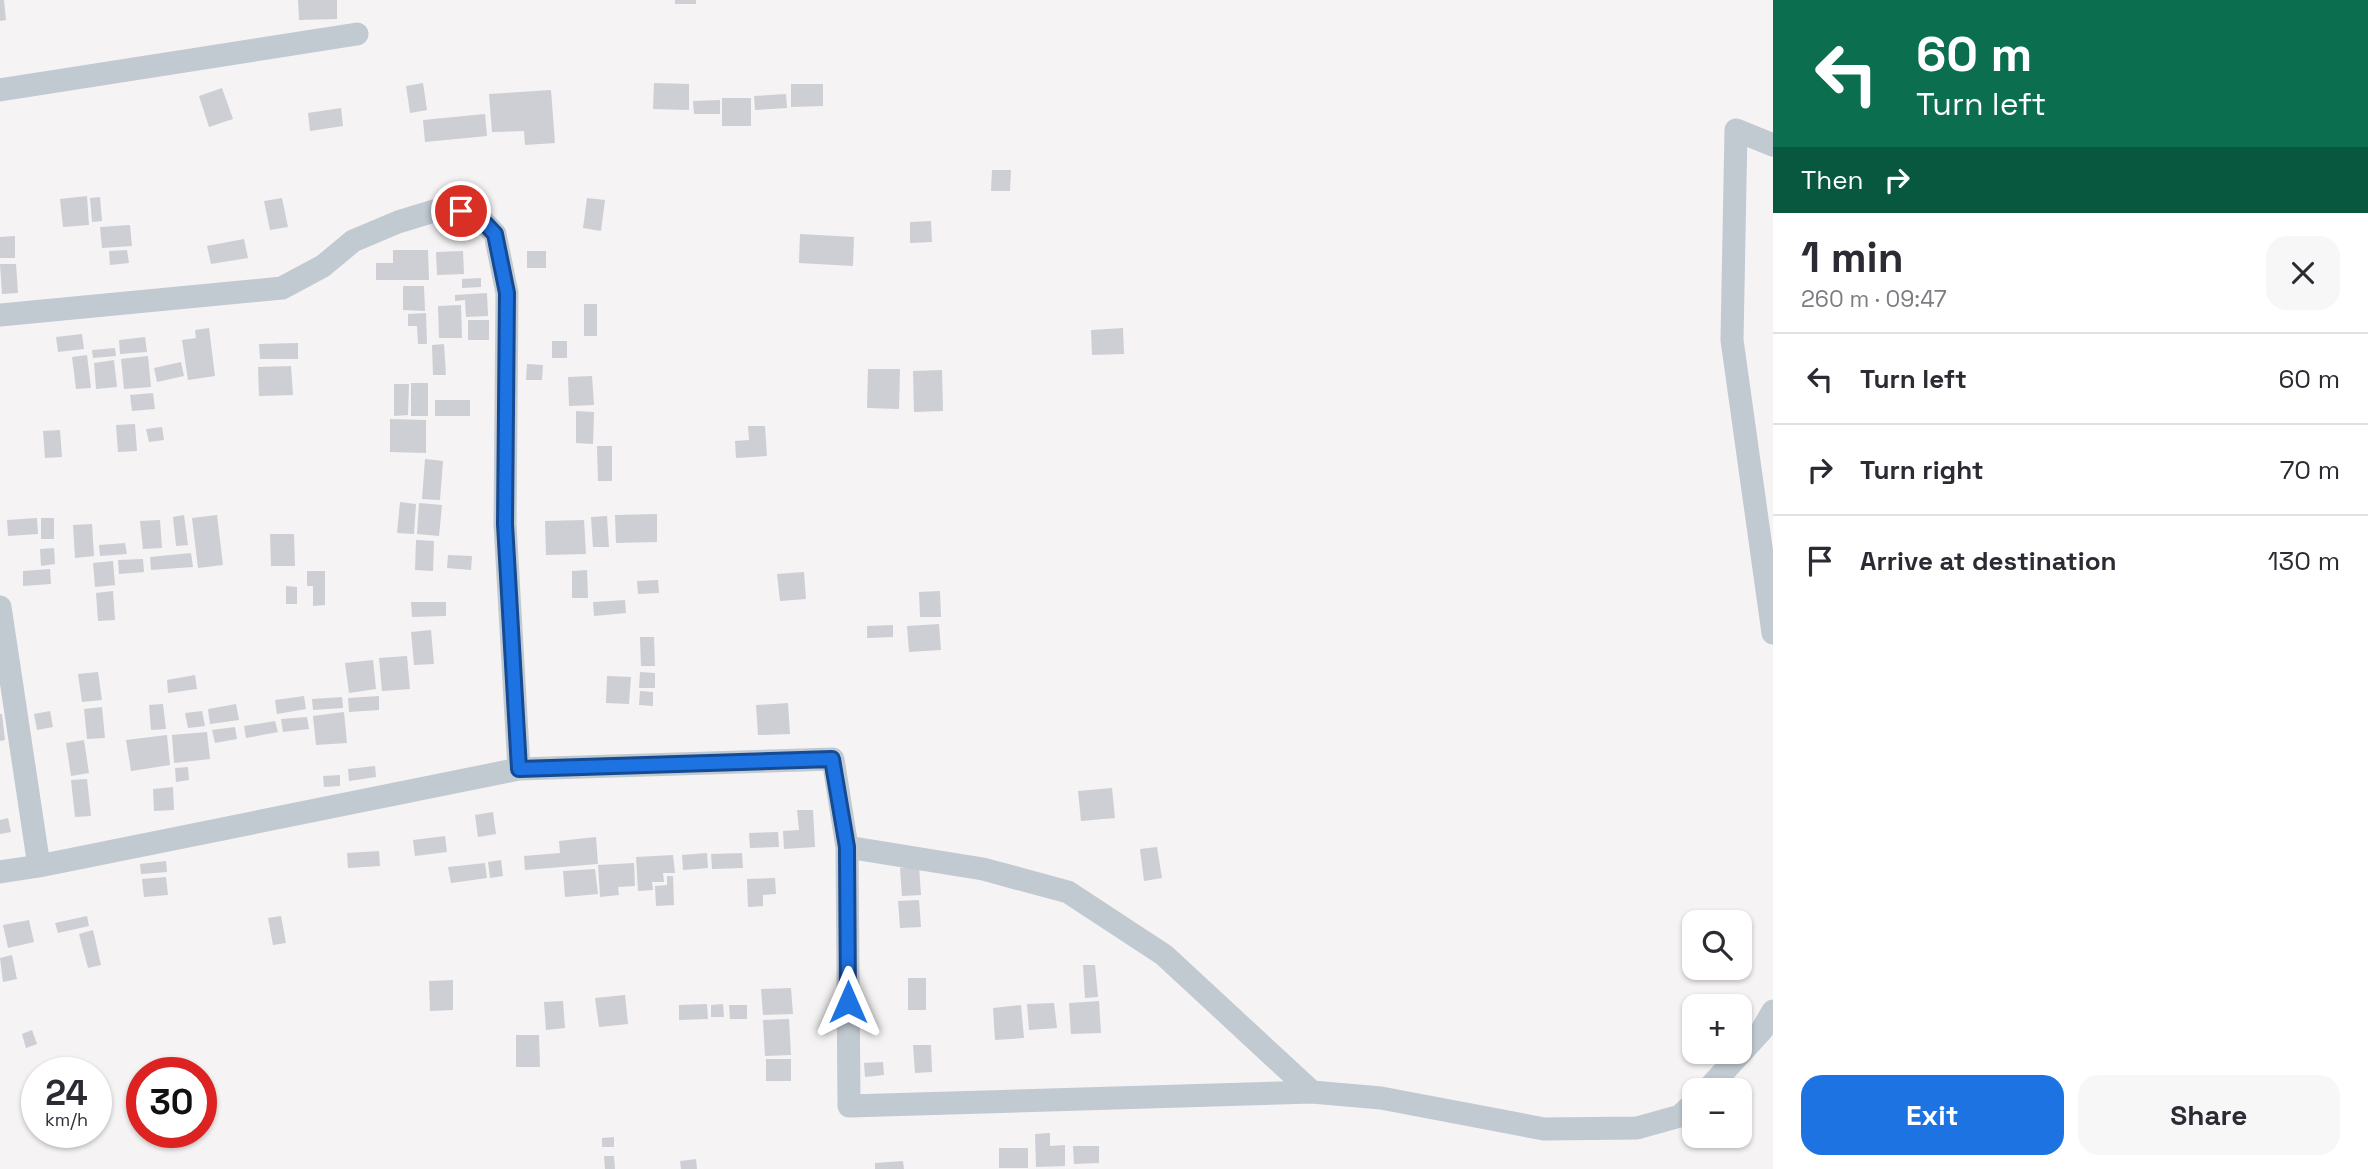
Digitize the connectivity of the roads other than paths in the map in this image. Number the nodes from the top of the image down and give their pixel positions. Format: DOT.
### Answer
graph roads {
  1 [pos="357,34"];
  2 [pos="0,90"];
  3 [pos="1773,145"];
  4 [pos="0,315"];
  5 [pos="0,607"];
  6 [pos="1773,633"];
  7 [pos="519,769"];
  8 [pos="847,847"];
  9 [pos="39,866"];
  10 [pos="0,872"];
  11 [pos="1773,1011"];
  12 [pos="1718,1078"];
  13 [pos="1312,1092"];
  14 [pos="1682,1114"];
  1 -- 2 [label="street"];
  3 -- 6 [label="street"];
  4 -- 7 [label="street"];
  5 -- 9 [label="street"];
  7 -- 8 [label="street"];
  7 -- 9 [label="street"];
  8 -- 13 [label="street"];
  8 -- 13 [label="street"];
  9 -- 10 [label="street"];
  11 -- 12 [label="street"];
  13 -- 14 [label="street"];
}
